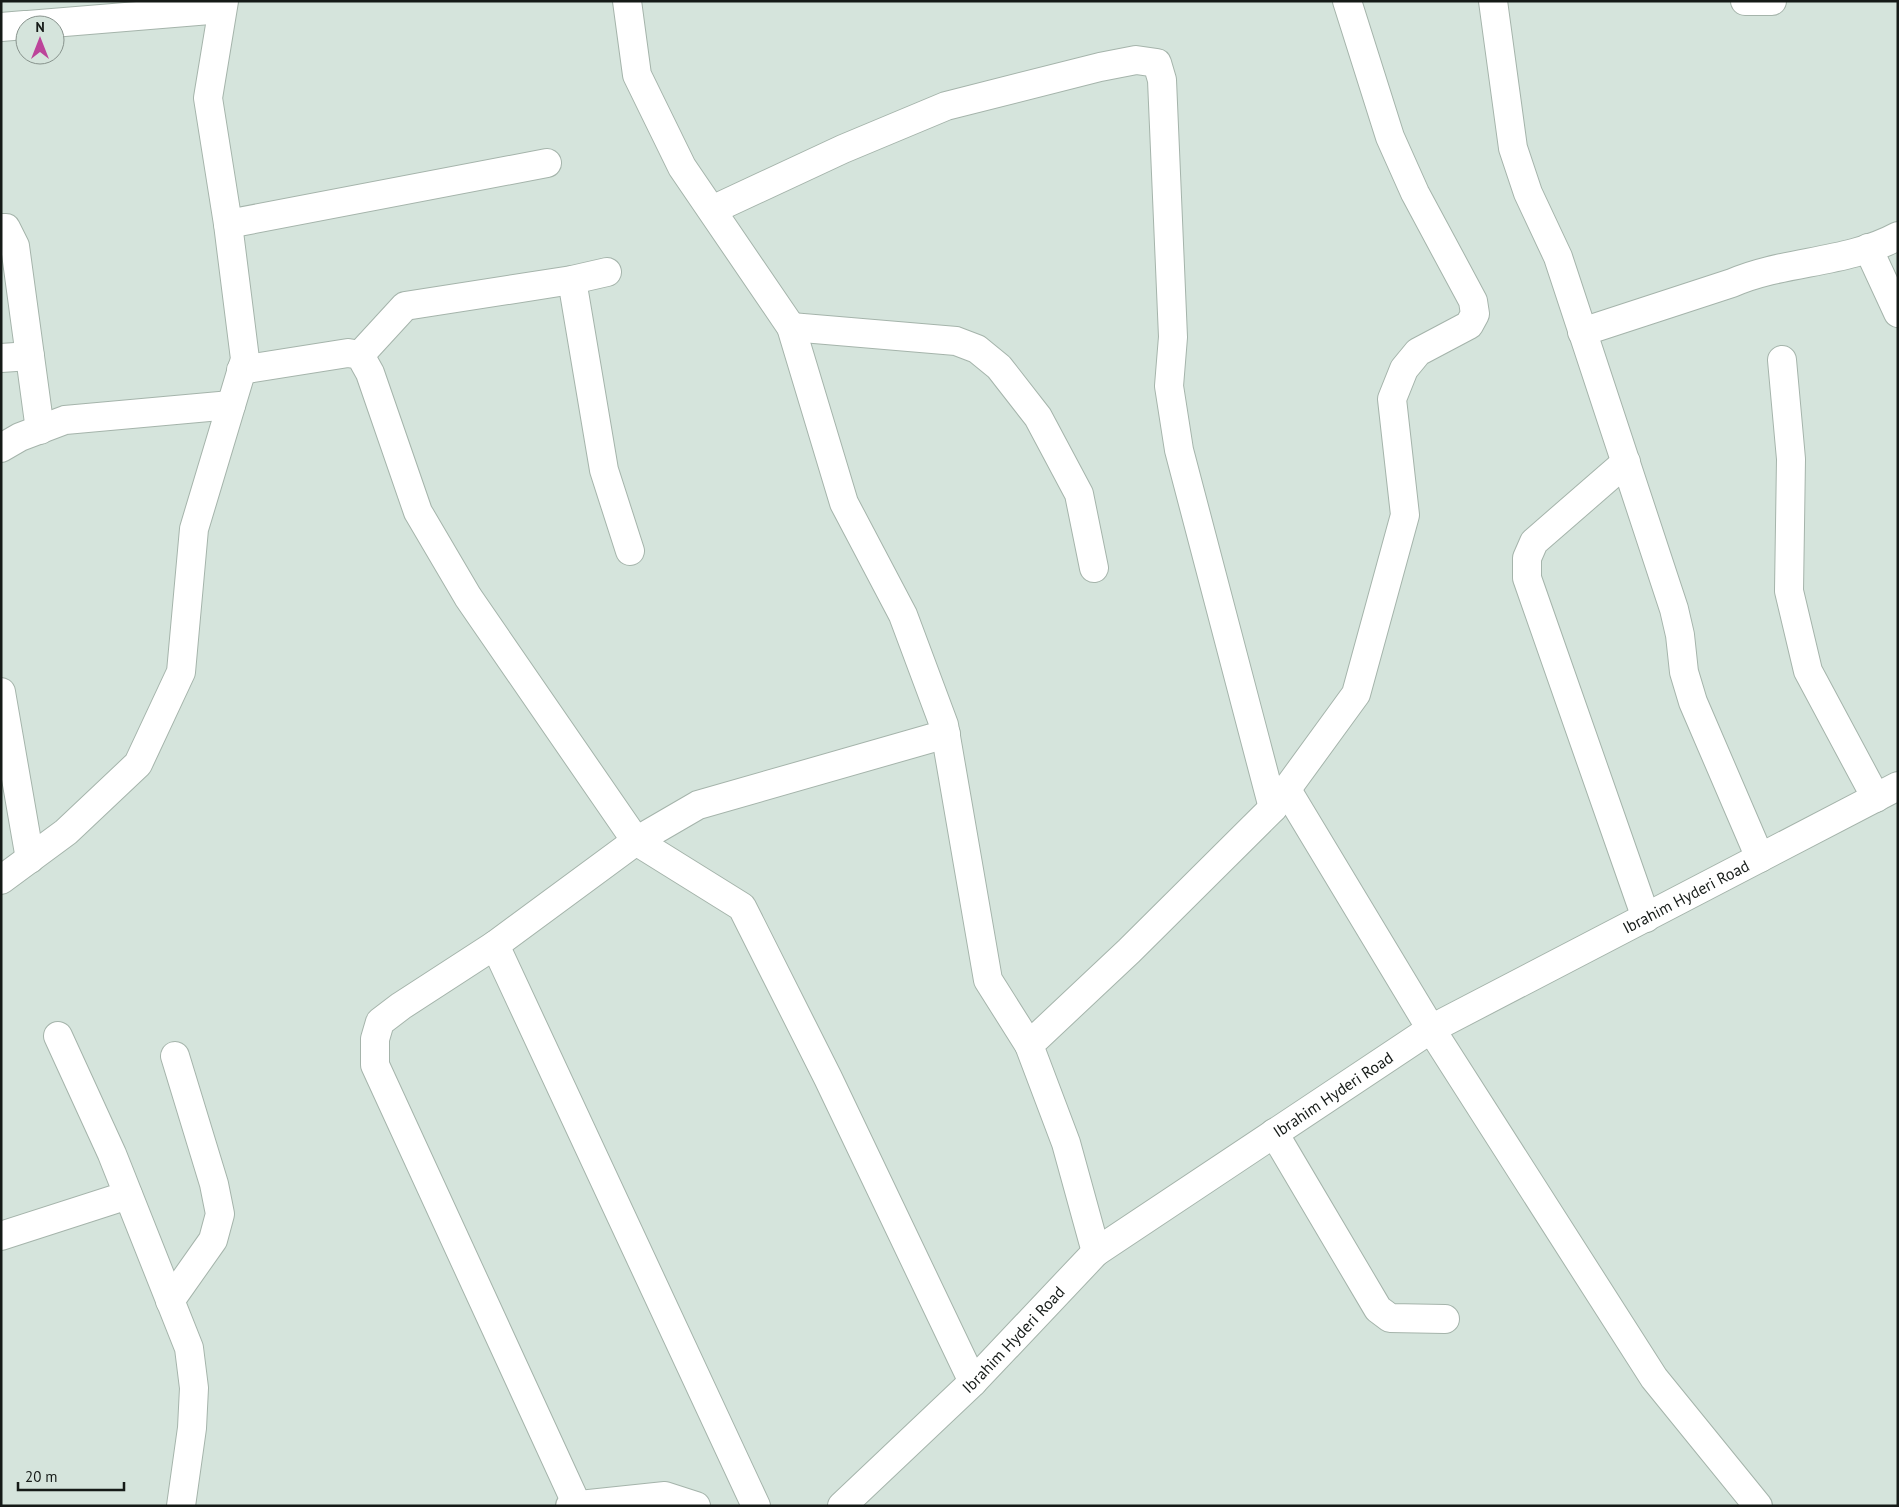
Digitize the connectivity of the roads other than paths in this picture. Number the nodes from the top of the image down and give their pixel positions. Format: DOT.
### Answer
graph roads {
  1 [pos="627,1"];
  2 [pos="1347,1"];
  3 [pos="1493,1"];
  4 [pos="1745,1"];
  5 [pos="1772,1"];
  6 [pos="223,5"];
  7 [pos="65,21"];
  8 [pos="15,26"];
  9 [pos="1,27"];
  10 [pos="547,163"];
  11 [pos="712,210"];
  12 [pos="228,224"];
  13 [pos="1,228"];
  14 [pos="1898,236"];
  15 [pos="1868,248"];
  16 [pos="607,272"];
  17 [pos="572,280"];
  18 [pos="1898,313"];
  19 [pos="791,327"];
  20 [pos="1582,332"];
  21 [pos="360,355"];
  22 [pos="30,356"];
  23 [pos="1,358"];
  24 [pos="1782,360"];
  25 [pos="241,370"];
  26 [pos="230,405"];
  27 [pos="40,430"];
  28 [pos="1,448"];
  29 [pos="1626,462"];
  30 [pos="630,551"];
  31 [pos="1094,568"];
  32 [pos="1,692"];
  33 [pos="946,734"];
  34 [pos="1887,792"];
  35 [pos="1280,799"];
  36 [pos="636,841"];
  37 [pos="1760,858"];
  38 [pos="30,859"];
  39 [pos="1,880"];
  40 [pos="1646,918"];
  41 [pos="495,945"];
  42 [pos="1431,1029"];
  43 [pos="58,1036"];
  44 [pos="1029,1045"];
  45 [pos="175,1056"];
  46 [pos="1274,1133"];
  47 [pos="128,1195"];
  48 [pos="1,1236"];
  49 [pos="1096,1252"];
  50 [pos="170,1302"];
  51 [pos="1445,1319"];
  52 [pos="973,1382"];
  53 [pos="577,1505"];
  54 [pos="181,1506"];
  55 [pos="570,1506"];
  56 [pos="696,1506"];
  57 [pos="756,1506"];
  58 [pos="842,1506"];
  59 [pos="1758,1506"];
  1 -- 11 [label="street"];
  2 -- 35 [label="street"];
  3 -- 20 [label="street"];
  4 -- 5 [label="street"];
  6 -- 7 [label="street"];
  6 -- 12 [label="street"];
  8 -- 9 [label="street"];
  10 -- 12 [label="street"];
  11 -- 19 [label="street"];
  11 -- 35 [label="street"];
  12 -- 25 [label="street"];
  13 -- 22 [label="street"];
  14 -- 15 [label="street"];
  15 -- 18 [label="street"];
  15 -- 20 [label="street"];
  16 -- 17 [label="street"];
  17 -- 21 [label="street"];
  17 -- 30 [label="street"];
  19 -- 31 [label="street"];
  19 -- 33 [label="street"];
  20 -- 29 [label="street"];
  21 -- 25 [label="street"];
  21 -- 36 [label="street"];
  22 -- 23 [label="street"];
  22 -- 27 [label="street"];
  24 -- 34 [label="street"];
  25 -- 26 [label="street"];
  26 -- 27 [label="street"];
  26 -- 38 [label="street"];
  27 -- 28 [label="street"];
  29 -- 37 [label="street"];
  29 -- 40 [label="street"];
  32 -- 38 [label="street"];
  33 -- 36 [label="street"];
  33 -- 44 [label="street"];
  34 -- 37 [label="street, Ibrahim Hyderi Road"];
  35 -- 42 [label="street"];
  35 -- 44 [label="street"];
  36 -- 41 [label="street"];
  36 -- 52 [label="street"];
  37 -- 40 [label="street, Ibrahim Hyderi Road"];
  38 -- 39 [label="street"];
  40 -- 42 [label="street, Ibrahim Hyderi Road"];
  41 -- 53 [label="street"];
  41 -- 57 [label="street"];
  42 -- 46 [label="street, Ibrahim Hyderi Road"];
  42 -- 59 [label="street"];
  43 -- 47 [label="street"];
  44 -- 49 [label="street"];
  45 -- 50 [label="street"];
  46 -- 49 [label="street, Ibrahim Hyderi Road"];
  46 -- 51 [label="street"];
  47 -- 48 [label="street"];
  47 -- 50 [label="street"];
  49 -- 52 [label="street, Ibrahim Hyderi Road"];
  50 -- 54 [label="street"];
  52 -- 58 [label="street, Ibrahim Hyderi Road"];
  53 -- 55 [label="street"];
  53 -- 56 [label="street"];
}
